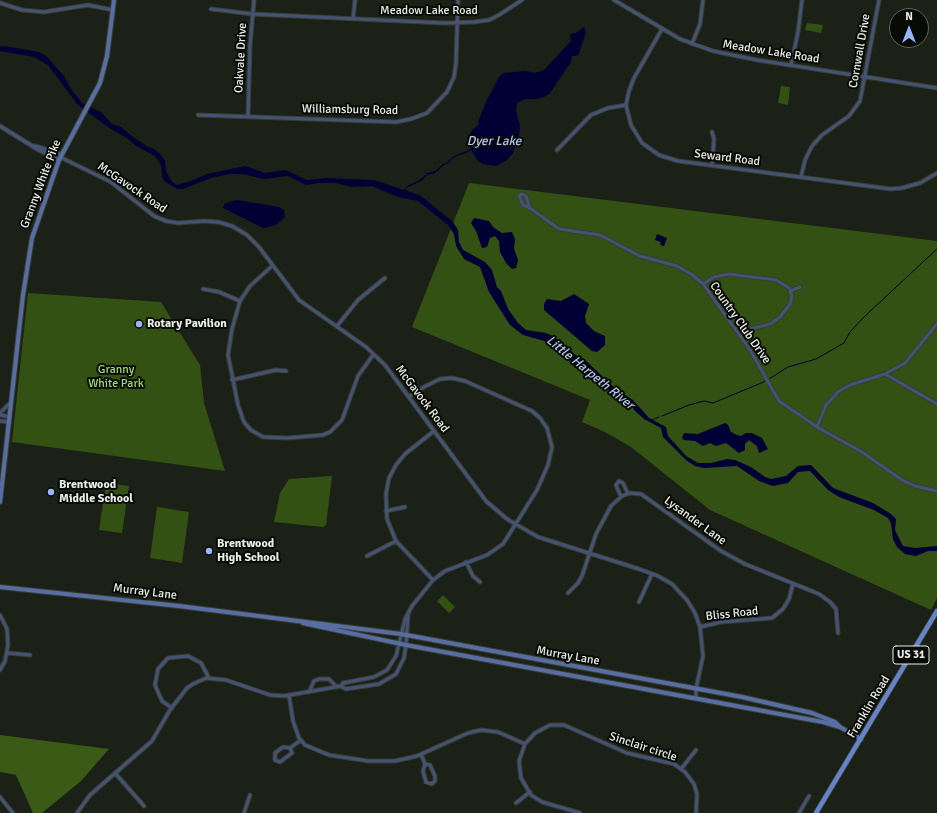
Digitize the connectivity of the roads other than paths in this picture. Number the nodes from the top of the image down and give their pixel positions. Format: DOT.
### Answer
graph roads {
  1 [pos="114,0"];
  2 [pos="254,0"];
  3 [pos="355,0"];
  4 [pos="458,0"];
  5 [pos="522,0"];
  6 [pos="614,0"];
  7 [pos="703,0"];
  8 [pos="802,0"];
  9 [pos="879,0"];
  10 [pos="0,2"];
  11 [pos="211,9"];
  12 [pos="113,10"];
  13 [pos="252,14"];
  14 [pos="353,19"];
  15 [pos="457,22"];
  16 [pos="662,28"];
  17 [pos="692,44"];
  18 [pos="791,65"];
  19 [pos="866,76"];
  20 [pos="937,88"];
  21 [pos="626,105"];
  22 [pos="198,115"];
  23 [pos="248,116"];
  24 [pos="0,126"];
  25 [pos="712,132"];
  26 [pos="557,150"];
  27 [pos="60,157"];
  28 [pos="712,165"];
  29 [pos="937,173"];
  30 [pos="801,177"];
  31 [pos="530,208"];
  32 [pos="272,266"];
  33 [pos="385,278"];
  34 [pos="703,284"];
  35 [pos="800,287"];
  36 [pos="203,289"];
  37 [pos="790,291"];
  38 [pos="240,301"];
  39 [pos="937,324"];
  40 [pos="337,326"];
  41 [pos="740,336"];
  42 [pos="373,355"];
  43 [pos="286,371"];
  44 [pos="885,374"];
  45 [pos="232,380"];
  46 [pos="410,396"];
  47 [pos="12,401"];
  48 [pos="937,404"];
  49 [pos="0,414"];
  50 [pos="10,417"];
  51 [pos="0,421"];
  52 [pos="9,422"];
  53 [pos="817,427"];
  54 [pos="434,431"];
  55 [pos="937,491"];
  56 [pos="628,494"];
  57 [pos="621,497"];
  58 [pos="0,502"];
  59 [pos="405,508"];
  60 [pos="386,510"];
  61 [pos="517,524"];
  62 [pos="396,541"];
  63 [pos="590,553"];
  64 [pos="367,556"];
  65 [pos="466,562"];
  66 [pos="652,574"];
  67 [pos="433,580"];
  68 [pos="480,582"];
  69 [pos="793,584"];
  70 [pos="0,587"];
  71 [pos="568,593"];
  72 [pos="639,602"];
  73 [pos="936,612"];
  74 [pos="0,615"];
  75 [pos="408,615"];
  76 [pos="287,620"];
  77 [pos="700,627"];
  78 [pos="838,633"];
  79 [pos="402,634"];
  80 [pos="407,636"];
  81 [pos="399,644"];
  82 [pos="406,645"];
  83 [pos="7,653"];
  84 [pos="30,655"];
  85 [pos="0,670"];
  86 [pos="209,678"];
  87 [pos="339,686"];
  88 [pos="696,689"];
  89 [pos="309,692"];
  90 [pos="290,695"];
  91 [pos="696,698"];
  92 [pos="172,708"];
  93 [pos="840,727"];
  94 [pos="861,739"];
  95 [pos="301,740"];
  96 [pos="525,744"];
  97 [pos="290,748"];
  98 [pos="696,750"];
  99 [pos="421,754"];
  100 [pos="425,764"];
  101 [pos="681,769"];
  102 [pos="115,773"];
  103 [pos="530,792"];
  104 [pos="250,795"];
  105 [pos="809,796"];
  106 [pos="0,797"];
  107 [pos="516,803"];
  108 [pos="144,806"];
  109 [pos="13,813"];
  110 [pos="76,813"];
  111 [pos="244,813"];
  112 [pos="580,813"];
  113 [pos="696,813"];
  114 [pos="799,813"];
  115 [pos="816,813"];
  1 -- 12 [label="main road, Granny White Pike"];
  2 -- 13 [label="street, Oakvale Drive"];
  3 -- 14 [label="street"];
  4 -- 15 [label="street, Williamsburg Road"];
  5 -- 15 [label="street, Meadow Lake Road"];
  6 -- 16 [label="street, Meadow Lake Road"];
  7 -- 17 [label="street"];
  8 -- 18 [label="street"];
  9 -- 19 [label="street, Cornwall Drive"];
  10 -- 12 [label="street"];
  11 -- 13 [label="street, Meadow Lake Road"];
  12 -- 27 [label="main road, Granny White Pike"];
  13 -- 14 [label="street, Meadow Lake Road"];
  13 -- 23 [label="street, Oakvale Drive"];
  14 -- 15 [label="street, Meadow Lake Road"];
  15 -- 23 [label="street, Williamsburg Road"];
  16 -- 17 [label="street, Meadow Lake Road"];
  16 -- 21 [label="street, Seward Road"];
  17 -- 18 [label="street, Meadow Lake Road"];
  18 -- 19 [label="street, Meadow Lake Road"];
  19 -- 20 [label="street, Meadow Lake Road"];
  19 -- 30 [label="street, Cornwall Drive"];
  21 -- 26 [label="street"];
  21 -- 28 [label="street, Seward Road"];
  22 -- 23 [label="street, Williamsburg Road"];
  24 -- 27 [label="street"];
  25 -- 28 [label="street"];
  27 -- 32 [label="street, McGavock Road"];
  27 -- 47 [label="main road, Granny White Pike"];
  28 -- 30 [label="street, Seward Road"];
  29 -- 30 [label="street, Seward Road"];
  31 -- 31 [label="street, Country Club Drive"];
  31 -- 34 [label="street, Country Club Drive"];
  32 -- 38 [label="street"];
  32 -- 40 [label="street, McGavock Road"];
  33 -- 40 [label="street"];
  34 -- 37 [label="street"];
  34 -- 41 [label="street, Country Club Drive"];
  35 -- 37 [label="street"];
  36 -- 38 [label="street"];
  37 -- 41 [label="street"];
  38 -- 45 [label="street"];
  39 -- 44 [label="street"];
  40 -- 42 [label="street, McGavock Road"];
  41 -- 53 [label="street, Country Club Drive"];
  42 -- 45 [label="street"];
  42 -- 46 [label="street, McGavock Road"];
  43 -- 45 [label="street"];
  44 -- 48 [label="street"];
  44 -- 53 [label="street"];
  46 -- 54 [label="street, McGavock Road"];
  46 -- 61 [label="street"];
  47 -- 49 [label="street"];
  47 -- 50 [label="main road, Granny White Pike"];
  49 -- 50 [label="street"];
  50 -- 52 [label="main road, Granny White Pike"];
  51 -- 52 [label="street"];
  52 -- 58 [label="main road, Granny White Pike"];
  53 -- 55 [label="street, Country Club Drive"];
  54 -- 60 [label="street"];
  54 -- 61 [label="street, McGavock Road"];
  56 -- 57 [label="street"];
  56 -- 57 [label="street"];
  56 -- 69 [label="street, Lysander Lane"];
  57 -- 63 [label="street"];
  59 -- 60 [label="street"];
  60 -- 62 [label="street"];
  61 -- 63 [label="street, McGavock Road"];
  61 -- 65 [label="street"];
  62 -- 64 [label="street"];
  62 -- 67 [label="street"];
  63 -- 66 [label="street, McGavock Road"];
  63 -- 71 [label="street"];
  65 -- 67 [label="street"];
  65 -- 68 [label="street"];
  66 -- 72 [label="street"];
  66 -- 77 [label="street, McGavock Road"];
  67 -- 75 [label="street"];
  69 -- 77 [label="street, Bliss Road"];
  69 -- 78 [label="street, Lysander Lane"];
  70 -- 76 [label="main road, Murray Lane"];
  73 -- 94 [label="main road, Franklin Road / US 31"];
  74 -- 83 [label="street"];
  75 -- 79 [label="street"];
  75 -- 80 [label="street"];
  76 -- 79 [label="main road, Murray Lane"];
  76 -- 81 [label="main road, Murray Lane"];
  77 -- 88 [label="street, McGavock Road"];
  79 -- 80 [label="main road, Murray Lane"];
  79 -- 81 [label="street"];
  80 -- 82 [label="street"];
  80 -- 88 [label="main road, Murray Lane"];
  81 -- 82 [label="main road, Murray Lane"];
  81 -- 87 [label="street"];
  82 -- 87 [label="street"];
  82 -- 91 [label="main road, Murray Lane"];
  83 -- 84 [label="street"];
  83 -- 85 [label="street"];
  86 -- 90 [label="street"];
  86 -- 92 [label="street"];
  86 -- 92 [label="street"];
  87 -- 89 [label="street"];
  87 -- 89 [label="street"];
  88 -- 91 [label="street, McGavock Road"];
  88 -- 93 [label="main road, Murray Lane"];
  89 -- 90 [label="street"];
  90 -- 95 [label="street"];
  91 -- 93 [label="main road, Murray Lane"];
  92 -- 102 [label="street"];
  93 -- 94 [label="main road, Murray Lane"];
  94 -- 115 [label="main road, Franklin Road / US 31"];
  95 -- 97 [label="street"];
  95 -- 99 [label="street"];
  96 -- 99 [label="street"];
  96 -- 101 [label="street, Sinclair circle"];
  96 -- 103 [label="street, Sinclair circle"];
  97 -- 97 [label="street"];
  98 -- 101 [label="street"];
  99 -- 100 [label="street"];
  100 -- 100 [label="street"];
  101 -- 113 [label="street, Sinclair circle"];
  102 -- 108 [label="street"];
  102 -- 110 [label="street"];
  103 -- 107 [label="street"];
  103 -- 112 [label="street, Sinclair circle"];
  104 -- 111 [label="street"];
  105 -- 114 [label="street"];
  106 -- 109 [label="street"];
}
